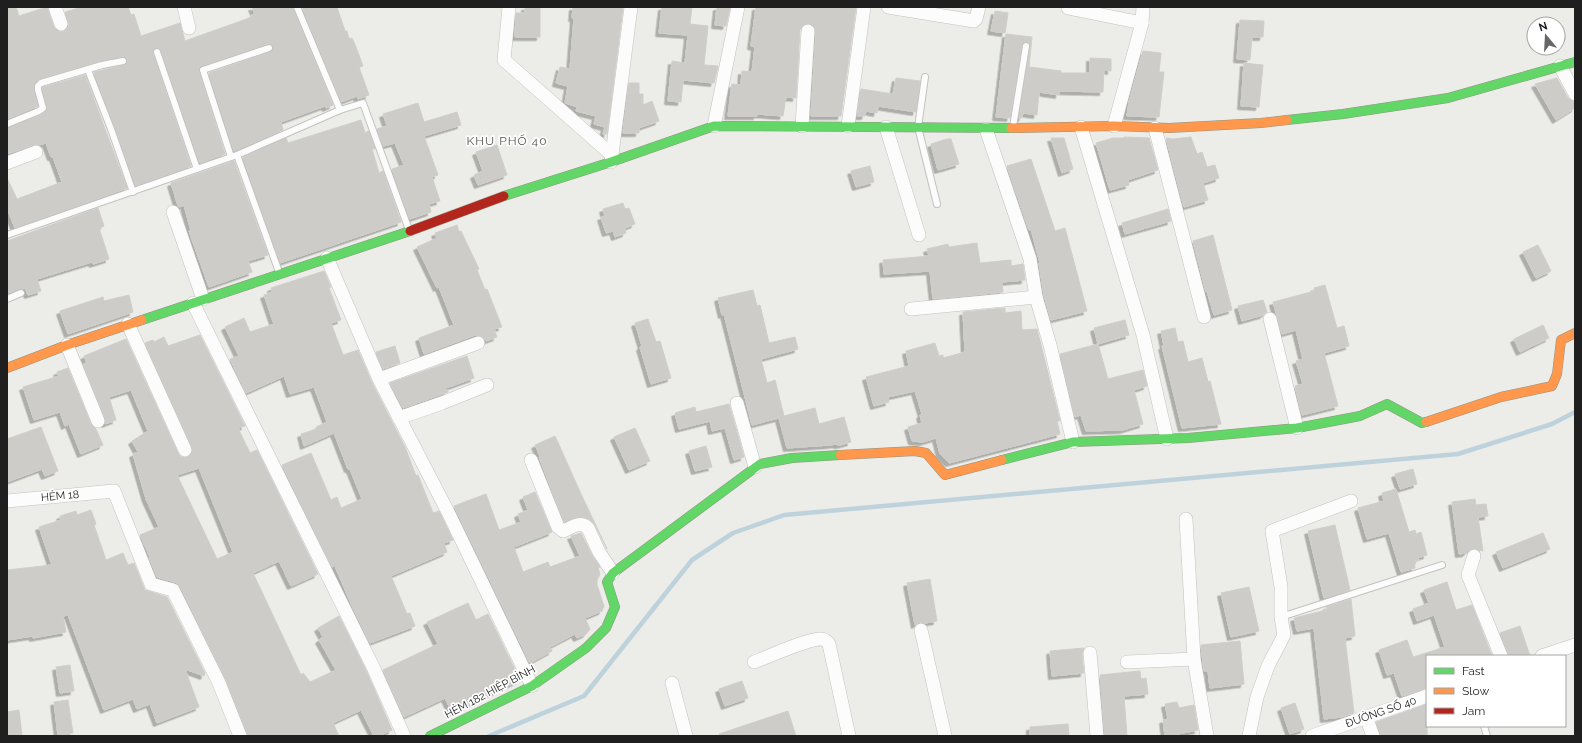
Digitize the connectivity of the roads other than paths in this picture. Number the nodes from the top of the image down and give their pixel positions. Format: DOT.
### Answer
graph roads {
  1 [pos="55,7"];
  2 [pos="184,7"];
  3 [pos="297,7"];
  4 [pos="509,7"];
  5 [pos="631,7"];
  6 [pos="738,7"];
  7 [pos="864,7"];
  8 [pos="888,7"];
  9 [pos="979,7"];
  10 [pos="1069,7"];
  11 [pos="1143,7"];
  12 [pos="1142,22"];
  13 [pos="60,24"];
  14 [pos="189,28"];
  15 [pos="808,30"];
  16 [pos="1026,46"];
  17 [pos="269,48"];
  18 [pos="157,52"];
  19 [pos="123,61"];
  20 [pos="1575,62"];
  21 [pos="1560,66"];
  22 [pos="88,70"];
  23 [pos="925,77"];
  24 [pos="1575,94"];
  25 [pos="340,110"];
  26 [pos="7,124"];
  27 [pos="714,126"];
  28 [pos="802,126"];
  29 [pos="848,126"];
  30 [pos="1114,126"];
  31 [pos="886,127"];
  32 [pos="1081,127"];
  33 [pos="918,128"];
  34 [pos="1155,128"];
  35 [pos="1013,129"];
  36 [pos="986,130"];
  37 [pos="36,152"];
  38 [pos="234,156"];
  39 [pos="612,158"];
  40 [pos="7,163"];
  41 [pos="197,169"];
  42 [pos="132,192"];
  43 [pos="937,204"];
  44 [pos="173,212"];
  45 [pos="409,231"];
  46 [pos="7,235"];
  47 [pos="919,235"];
  48 [pos="327,258"];
  49 [pos="280,274"];
  50 [pos="21,293"];
  51 [pos="1036,296"];
  52 [pos="7,299"];
  53 [pos="198,301"];
  54 [pos="911,309"];
  55 [pos="1204,317"];
  56 [pos="1270,319"];
  57 [pos="128,324"];
  58 [pos="1575,333"];
  59 [pos="478,343"];
  60 [pos="67,345"];
  61 [pos="7,368"];
  62 [pos="379,379"];
  63 [pos="487,385"];
  64 [pos="737,403"];
  65 [pos="399,418"];
  66 [pos="98,421"];
  67 [pos="1297,428"];
  68 [pos="1167,439"];
  69 [pos="1073,442"];
  70 [pos="185,450"];
  71 [pos="531,460"];
  72 [pos="755,467"];
  73 [pos="7,501"];
  74 [pos="1351,501"];
  75 [pos="1186,519"];
  76 [pos="1474,556"];
  77 [pos="1442,565"];
  78 [pos="612,573"];
  79 [pos="1281,617"];
  80 [pos="921,630"];
  81 [pos="1575,645"];
  82 [pos="1090,653"];
  83 [pos="1501,655"];
  84 [pos="1545,655"];
  85 [pos="1194,659"];
  86 [pos="754,662"];
  87 [pos="1127,662"];
  88 [pos="672,683"];
  89 [pos="532,686"];
  90 [pos="1426,696"];
  91 [pos="1366,717"];
  92 [pos="240,736"];
  93 [pos="404,736"];
  94 [pos="430,736"];
  95 [pos="686,736"];
  96 [pos="849,736"];
  97 [pos="945,736"];
  98 [pos="1097,736"];
  99 [pos="1207,736"];
  100 [pos="1249,736"];
  101 [pos="1312,736"];
  102 [pos="1373,736"];
  1 -- 13 [label="street"];
  2 -- 14 [label="street"];
  3 -- 25 [label="lane"];
  4 -- 39 [label="street"];
  5 -- 39 [label="street"];
  6 -- 27 [label="street"];
  7 -- 29 [label="street"];
  8 -- 9 [label="street"];
  10 -- 12 [label="street"];
  11 -- 12 [label="street"];
  12 -- 30 [label="street"];
  15 -- 28 [label="street"];
  16 -- 35 [label="lane"];
  17 -- 38 [label="lane"];
  18 -- 41 [label="lane"];
  19 -- 22 [label="lane"];
  20 -- 21 [label="street"];
  21 -- 24 [label="street"];
  21 -- 34 [label="street"];
  22 -- 26 [label="lane"];
  22 -- 42 [label="lane"];
  23 -- 33 [label="lane"];
  25 -- 38 [label="lane"];
  25 -- 45 [label="lane"];
  27 -- 28 [label="street"];
  27 -- 39 [label="street"];
  28 -- 29 [label="street"];
  29 -- 31 [label="street"];
  30 -- 32 [label="street"];
  30 -- 34 [label="street"];
  31 -- 33 [label="street"];
  31 -- 47 [label="street"];
  32 -- 35 [label="street"];
  32 -- 68 [label="street"];
  33 -- 36 [label="street"];
  33 -- 43 [label="lane"];
  34 -- 55 [label="street"];
  35 -- 36 [label="street"];
  36 -- 51 [label="street"];
  37 -- 40 [label="street"];
  38 -- 41 [label="lane"];
  38 -- 49 [label="lane"];
  39 -- 45 [label="street"];
  41 -- 42 [label="lane"];
  42 -- 46 [label="lane"];
  44 -- 53 [label="street"];
  45 -- 48 [label="street"];
  48 -- 49 [label="street"];
  48 -- 62 [label="street"];
  49 -- 53 [label="street"];
  50 -- 52 [label="lane"];
  51 -- 54 [label="street"];
  51 -- 69 [label="street"];
  53 -- 57 [label="street"];
  53 -- 93 [label="street"];
  56 -- 67 [label="street"];
  57 -- 60 [label="street"];
  57 -- 70 [label="street"];
  58 -- 67 [label="street"];
  59 -- 62 [label="street"];
  60 -- 61 [label="street"];
  60 -- 66 [label="street"];
  62 -- 65 [label="street"];
  63 -- 65 [label="street"];
  64 -- 72 [label="street"];
  65 -- 89 [label="street"];
  67 -- 68 [label="street"];
  68 -- 69 [label="street"];
  69 -- 72 [label="street"];
  71 -- 78 [label="street"];
  72 -- 78 [label="street"];
  73 -- 92 [label="street, HẺM 18"];
  74 -- 79 [label="street"];
  75 -- 85 [label="street"];
  76 -- 83 [label="street"];
  77 -- 79 [label="lane"];
  78 -- 89 [label="street, HẺM 182 HIỆP BÌNH"];
  79 -- 100 [label="street"];
  80 -- 97 [label="street"];
  81 -- 84 [label="street"];
  82 -- 98 [label="street"];
  85 -- 87 [label="street"];
  85 -- 99 [label="street"];
  86 -- 96 [label="street"];
  88 -- 95 [label="street"];
  89 -- 94 [label="street, HẺM 182 HIỆP BÌNH"];
  90 -- 91 [label="street, ĐƯỜNG SỐ 40"];
  91 -- 101 [label="street, ĐƯỜNG SỐ 40"];
  91 -- 102 [label="street"];
}
